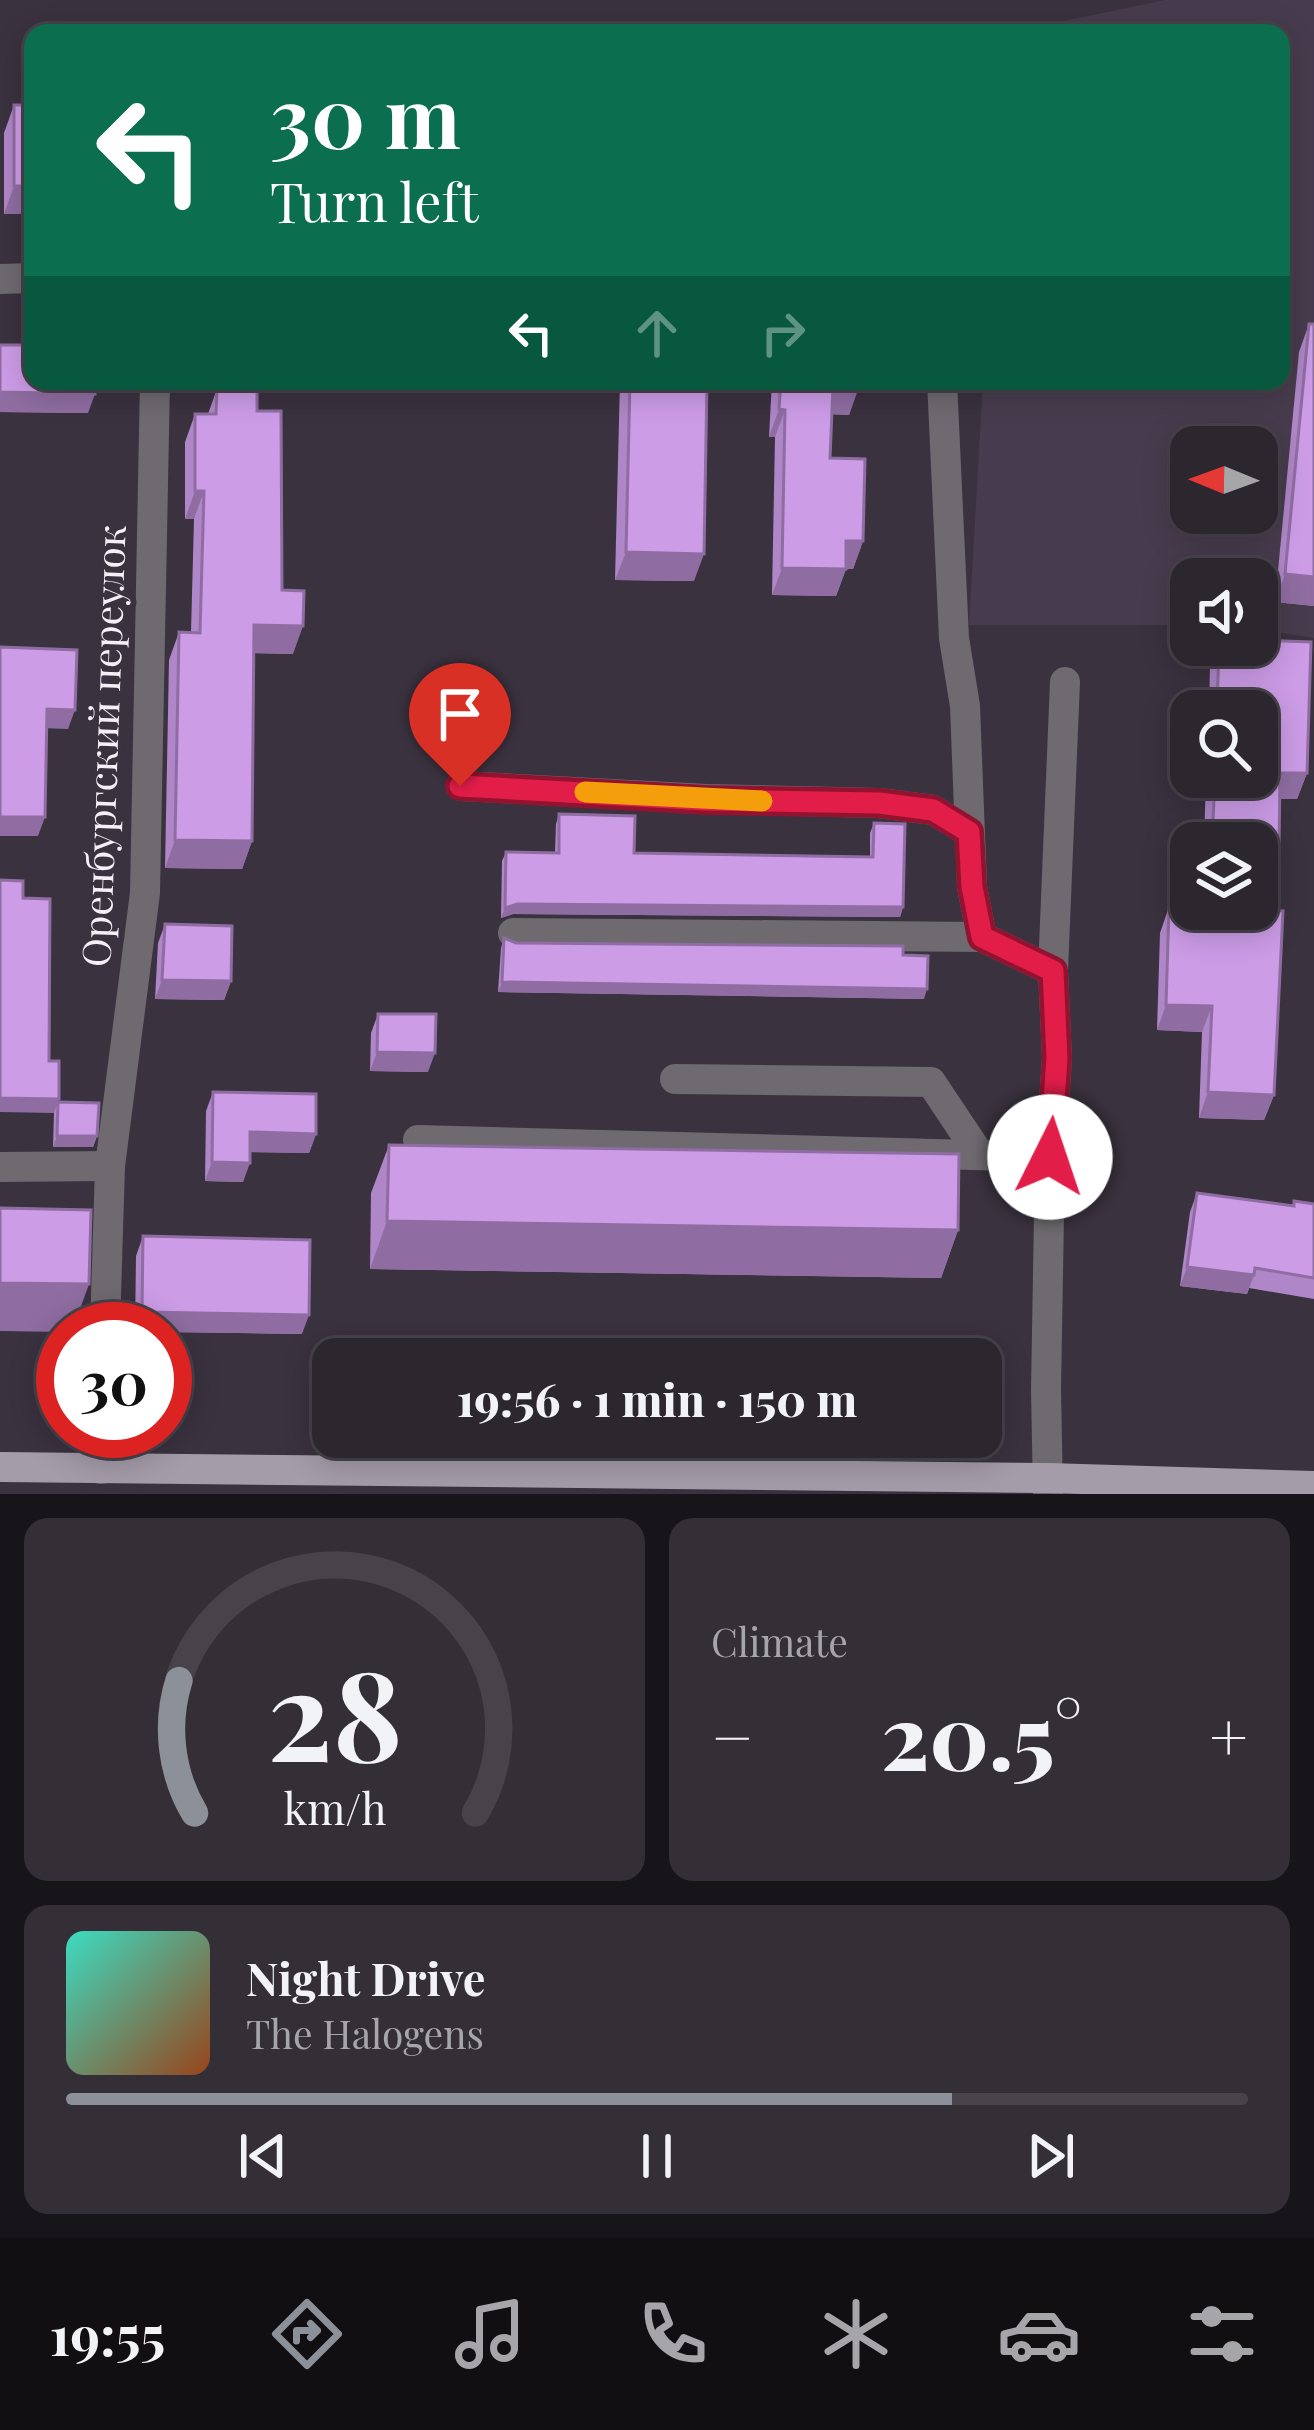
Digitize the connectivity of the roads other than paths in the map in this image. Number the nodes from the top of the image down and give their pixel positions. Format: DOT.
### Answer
graph roads {
  1 [pos="155,390"];
  2 [pos="942,390"];
  3 [pos="1065,682"];
  4 [pos="460,786"];
  5 [pos="969,832"];
  6 [pos="513,932"];
  7 [pos="982,937"];
  8 [pos="1053,971"];
  9 [pos="675,1078"];
  10 [pos="418,1140"];
  11 [pos="979,1154"];
  12 [pos="1050,1157"];
  13 [pos="110,1166"];
  14 [pos="0,1167"];
  15 [pos="106,1302"];
  16 [pos="102,1458"];
  17 [pos="0,1467"];
  18 [pos="101,1469"];
  19 [pos="1048,1486"];
  20 [pos="1314,1486"];
  1 -- 13 [label="street, Оренбургский переулок"];
  2 -- 5 [label="street"];
  3 -- 8 [label="street"];
  4 -- 5 [label="street"];
  5 -- 7 [label="street"];
  6 -- 7 [label="street"];
  7 -- 8 [label="street"];
  8 -- 12 [label="street"];
  9 -- 11 [label="street"];
  10 -- 11 [label="street"];
  11 -- 12 [label="street"];
  12 -- 19 [label="street"];
  13 -- 14 [label="street"];
  13 -- 15 [label="street, Оренбургский переулок"];
  16 -- 18 [label="street"];
  17 -- 18 [label="main road"];
  18 -- 19 [label="main road"];
  19 -- 20 [label="main road"];
}
